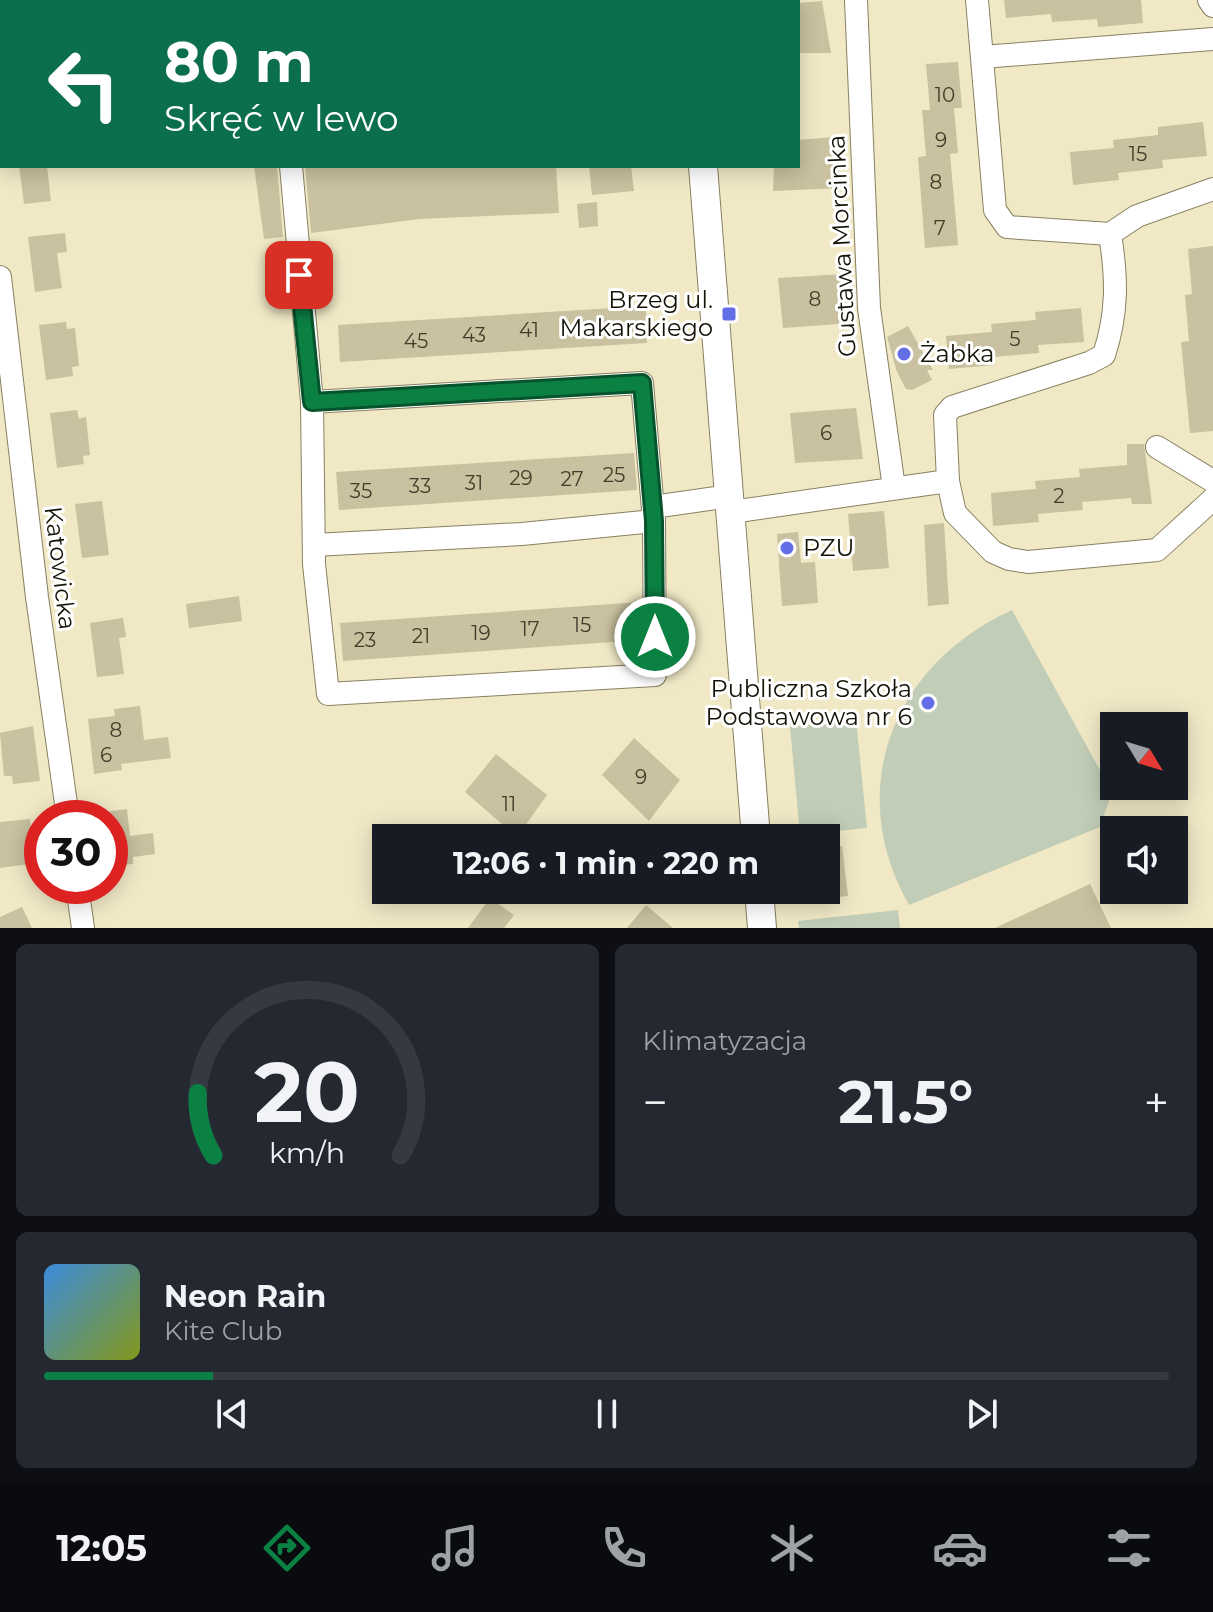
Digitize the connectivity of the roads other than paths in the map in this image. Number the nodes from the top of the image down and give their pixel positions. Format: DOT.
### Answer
graph roads {
  1 [pos="856,0"];
  2 [pos="977,0"];
  3 [pos="1209,0"];
  4 [pos="1213,6"];
  5 [pos="1213,39"];
  6 [pos="982,57"];
  7 [pos="291,168"];
  8 [pos="703,168"];
  9 [pos="1213,189"];
  10 [pos="1110,234"];
  11 [pos="0,277"];
  12 [pos="312,402"];
  13 [pos="1157,447"];
  14 [pos="948,481"];
  15 [pos="1213,481"];
  16 [pos="894,488"];
  17 [pos="1213,499"];
  18 [pos="730,504"];
  19 [pos="654,514"];
  20 [pos="314,545"];
  21 [pos="65,800"];
  22 [pos="755,824"];
  23 [pos="80,904"];
  24 [pos="760,904"];
  25 [pos="83,928"];
  26 [pos="762,928"];
  1 -- 16 [label="street, Gustawa Morcinka"];
  2 -- 6 [label="street"];
  3 -- 4 [label="street"];
  5 -- 6 [label="street"];
  6 -- 10 [label="street"];
  7 -- 12 [label="street"];
  8 -- 18 [label="street"];
  9 -- 10 [label="street"];
  10 -- 14 [label="street"];
  11 -- 21 [label="street, Katowicka"];
  12 -- 19 [label="street"];
  12 -- 20 [label="street"];
  13 -- 15 [label="street"];
  14 -- 16 [label="street"];
  14 -- 17 [label="street"];
  16 -- 18 [label="street"];
  18 -- 19 [label="street"];
  18 -- 22 [label="street"];
  19 -- 20 [label="street"];
  19 -- 20 [label="street"];
  23 -- 25 [label="street"];
  24 -- 26 [label="street"];
}
